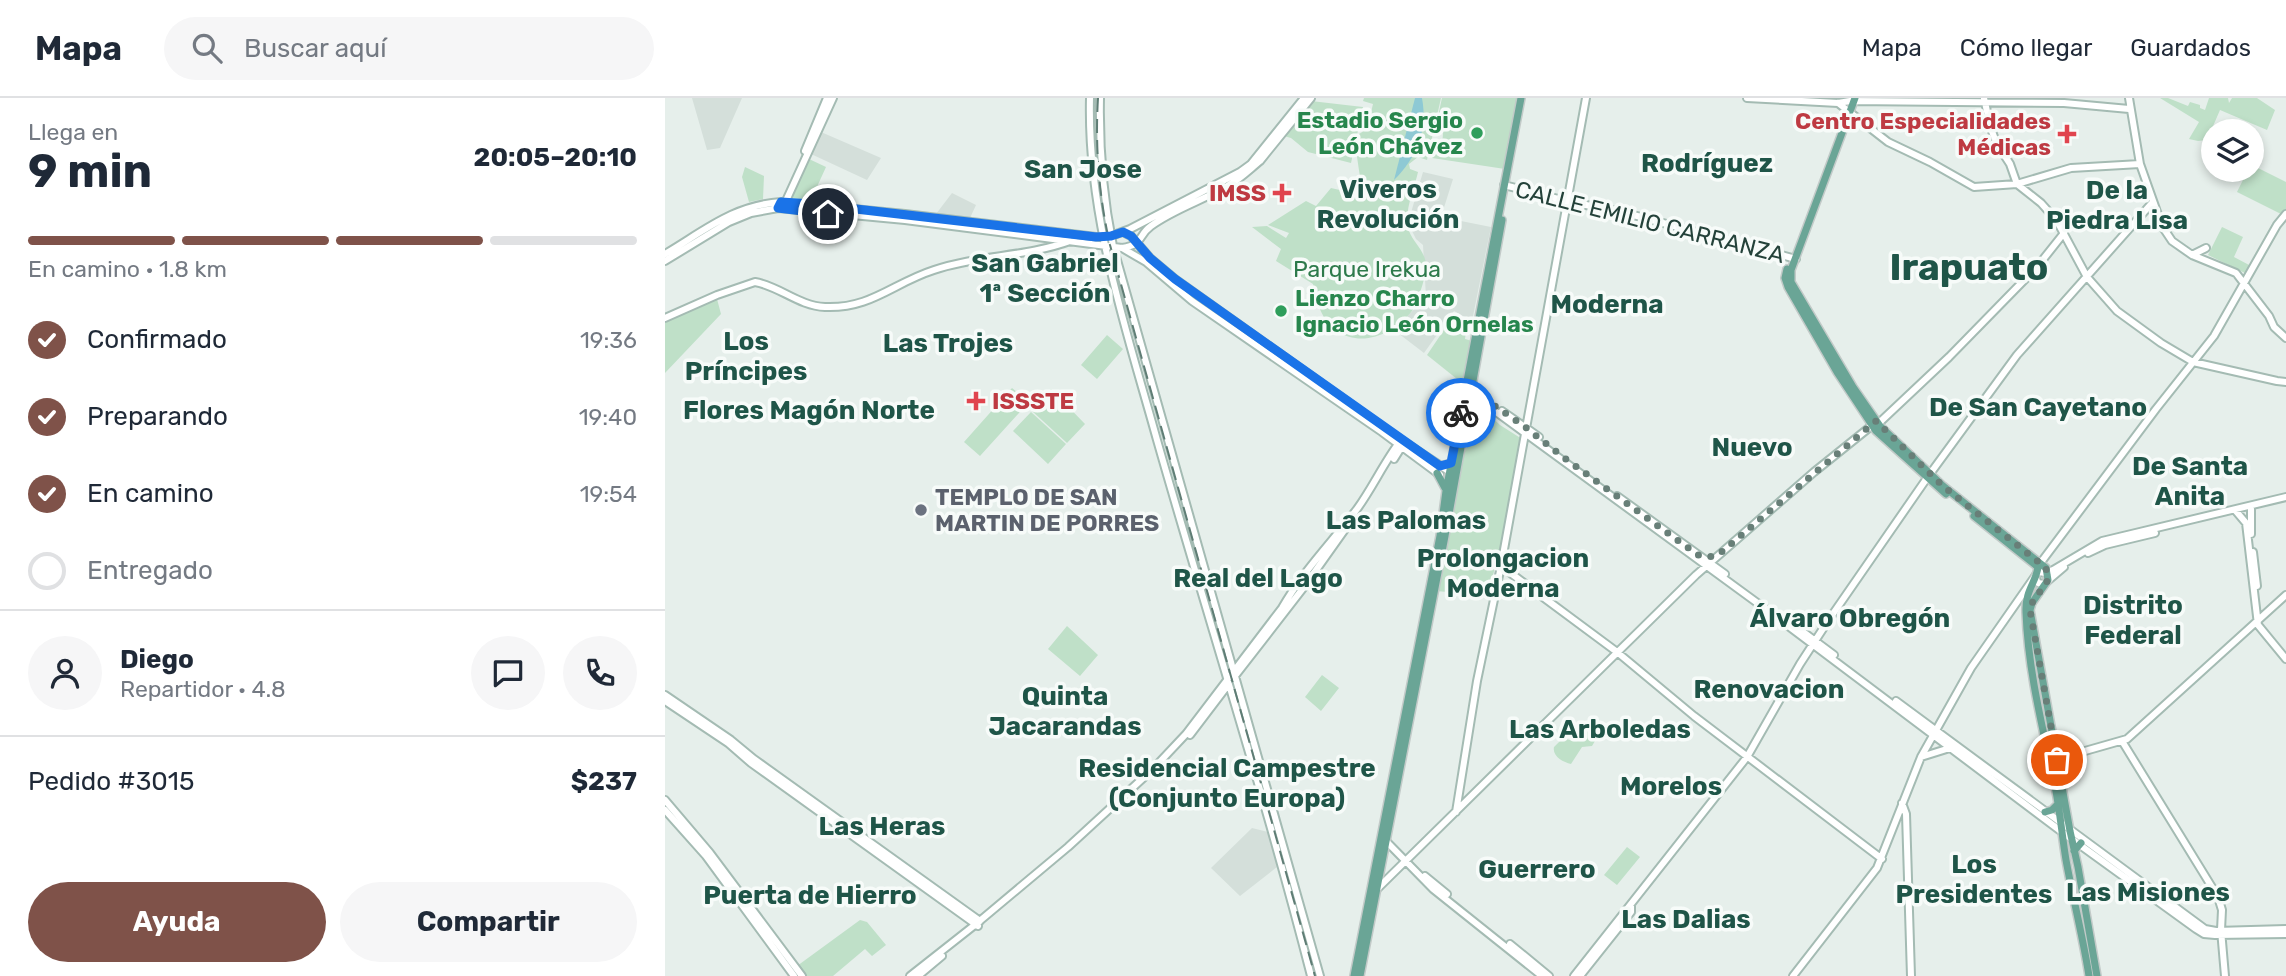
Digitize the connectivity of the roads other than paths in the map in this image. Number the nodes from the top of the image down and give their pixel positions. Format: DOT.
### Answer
graph roads {
  1 [pos="827,98"];
  2 [pos="833,98"];
  3 [pos="1090,98"];
  4 [pos="1100,98"];
  5 [pos="1304,98"];
  6 [pos="1311,98"];
  7 [pos="1522,98"];
  8 [pos="1586,98"];
  9 [pos="1747,98"];
  10 [pos="2129,98"];
  11 [pos="1853,100"];
  12 [pos="1985,101"];
  13 [pos="1838,103"];
  14 [pos="2129,109"];
  15 [pos="1848,111"];
  16 [pos="1275,137"];
  17 [pos="2140,164"];
  18 [pos="2017,184"];
  19 [pos="1506,185"];
  20 [pos="1566,201"];
  21 [pos="2152,202"];
  22 [pos="782,205"];
  23 [pos="1186,205"];
  24 [pos="2285,216"];
  25 [pos="1123,232"];
  26 [pos="2064,233"];
  27 [pos="1111,236"];
  28 [pos="1143,237"];
  29 [pos="1072,240"];
  30 [pos="1103,241"];
  31 [pos="1137,243"];
  32 [pos="1113,246"];
  33 [pos="1122,248"];
  34 [pos="2206,248"];
  35 [pos="1145,253"];
  36 [pos="665,254"];
  37 [pos="2192,255"];
  38 [pos="1116,256"];
  39 [pos="1794,258"];
  40 [pos="665,261"];
  41 [pos="1165,275"];
  42 [pos="2087,277"];
  43 [pos="2244,283"];
  44 [pos="665,318"];
  45 [pos="2286,338"];
  46 [pos="2193,362"];
  47 [pos="2286,382"];
  48 [pos="1468,389"];
  49 [pos="1486,403"];
  50 [pos="1468,409"];
  51 [pos="1876,424"];
  52 [pos="1525,425"];
  53 [pos="1535,439"];
  54 [pos="1401,444"];
  55 [pos="1523,445"];
  56 [pos="1451,463"];
  57 [pos="1439,470"];
  58 [pos="1929,476"];
  59 [pos="1452,477"];
  60 [pos="1446,491"];
  61 [pos="2286,499"];
  62 [pos="2251,509"];
  63 [pos="2239,511"];
  64 [pos="2250,521"];
  65 [pos="2083,553"];
  66 [pos="1718,555"];
  67 [pos="1696,556"];
  68 [pos="1707,565"];
  69 [pos="1500,566"];
  70 [pos="2038,570"];
  71 [pos="1715,572"];
  72 [pos="2046,573"];
  73 [pos="1695,576"];
  74 [pos="2046,582"];
  75 [pos="2286,595"];
  76 [pos="2259,620"];
  77 [pos="1203,629"];
  78 [pos="1213,637"];
  79 [pos="1814,643"];
  80 [pos="1227,648"];
  81 [pos="1617,652"];
  82 [pos="2286,653"];
  83 [pos="1246,655"];
  84 [pos="2286,659"];
  85 [pos="1235,673"];
  86 [pos="1225,683"];
  87 [pos="665,695"];
  88 [pos="1213,696"];
  89 [pos="665,701"];
  90 [pos="1207,714"];
  91 [pos="1935,733"];
  92 [pos="2122,741"];
  93 [pos="1954,747"];
  94 [pos="1921,757"];
  95 [pos="1747,758"];
  96 [pos="2057,760"];
  97 [pos="665,800"];
  98 [pos="1902,803"];
  99 [pos="2057,805"];
  100 [pos="665,810"];
  101 [pos="1456,812"];
  102 [pos="2045,812"];
  103 [pos="2066,831"];
  104 [pos="1383,839"];
  105 [pos="2081,844"];
  106 [pos="2074,851"];
  107 [pos="1882,859"];
  108 [pos="1405,860"];
  109 [pos="2109,862"];
  110 [pos="1373,893"];
  111 [pos="950,902"];
  112 [pos="979,924"];
  113 [pos="2286,929"];
  114 [pos="2221,932"];
  115 [pos="2286,934"];
  116 [pos="1607,938"];
  117 [pos="2090,955"];
  118 [pos="794,976"];
  119 [pos="801,976"];
  120 [pos="910,976"];
  121 [pos="918,976"];
  122 [pos="1311,976"];
  123 [pos="1320,976"];
  124 [pos="1354,976"];
  125 [pos="1360,976"];
  126 [pos="1542,976"];
  127 [pos="1549,976"];
  128 [pos="1574,976"];
  129 [pos="1580,976"];
  130 [pos="1793,976"];
  131 [pos="1911,976"];
  132 [pos="2089,976"];
  133 [pos="2097,976"];
  134 [pos="2225,976"];
  1 -- 22 [label="street"];
  2 -- 22 [label="street"];
  3 -- 30 [label="street"];
  4 -- 27 [label="street"];
  5 -- 16 [label="street"];
  6 -- 16 [label="street"];
  7 -- 19 [label="main road"];
  8 -- 20 [label="street"];
  9 -- 13 [label="street"];
  10 -- 14 [label="street"];
  11 -- 12 [label="street"];
  11 -- 13 [label="street"];
  11 -- 15 [label="main road"];
  12 -- 14 [label="street"];
  12 -- 18 [label="street"];
  13 -- 15 [label="street"];
  14 -- 17 [label="street"];
  15 -- 18 [label="street"];
  15 -- 39 [label="main road"];
  16 -- 23 [label="street"];
  17 -- 18 [label="street"];
  17 -- 21 [label="street"];
  18 -- 26 [label="street"];
  19 -- 20 [label="street, CALLE EMILIO CARRANZA"];
  19 -- 48 [label="main road"];
  20 -- 39 [label="street, CALLE EMILIO CARRANZA"];
  20 -- 52 [label="street"];
  21 -- 37 [label="street"];
  21 -- 42 [label="street"];
  22 -- 29 [label="street"];
  22 -- 30 [label="street"];
  22 -- 36 [label="street"];
  22 -- 40 [label="street"];
  23 -- 25 [label="street"];
  23 -- 28 [label="street"];
  24 -- 43 [label="street"];
  25 -- 27 [label="street"];
  25 -- 31 [label="street"];
  26 -- 42 [label="street"];
  26 -- 51 [label="street"];
  27 -- 30 [label="street"];
  27 -- 32 [label="street"];
  28 -- 31 [label="street"];
  28 -- 35 [label="street"];
  29 -- 30 [label="street"];
  29 -- 44 [label="street"];
  30 -- 32 [label="street"];
  30 -- 78 [label="street"];
  31 -- 33 [label="street"];
  31 -- 35 [label="street"];
  32 -- 33 [label="street"];
  32 -- 38 [label="street"];
  33 -- 38 [label="street"];
  33 -- 41 [label="street"];
  34 -- 37 [label="street"];
  35 -- 41 [label="street"];
  37 -- 43 [label="street"];
  38 -- 80 [label="street"];
  39 -- 51 [label="main road"];
  41 -- 54 [label="street"];
  42 -- 46 [label="street"];
  42 -- 58 [label="street"];
  43 -- 45 [label="street"];
  43 -- 46 [label="street"];
  46 -- 47 [label="street"];
  46 -- 70 [label="street"];
  48 -- 49 [label="street"];
  48 -- 50 [label="main road"];
  48 -- 52 [label="street"];
  48 -- 56 [label="main road"];
  49 -- 50 [label="main road"];
  49 -- 52 [label="street"];
  50 -- 59 [label="main road"];
  51 -- 58 [label="main road"];
  51 -- 66 [label="street"];
  52 -- 53 [label="street"];
  52 -- 55 [label="street"];
  52 -- 67 [label="street"];
  53 -- 55 [label="street"];
  53 -- 67 [label="street"];
  54 -- 57 [label="street"];
  54 -- 83 [label="street"];
  54 -- 85 [label="street"];
  55 -- 69 [label="street"];
  56 -- 57 [label="main road"];
  56 -- 59 [label="main road"];
  57 -- 59 [label="street"];
  57 -- 60 [label="main road"];
  58 -- 70 [label="main road"];
  58 -- 79 [label="street"];
  59 -- 60 [label="main road"];
  59 -- 104 [label="main road"];
  60 -- 104 [label="main road"];
  61 -- 62 [label="street"];
  61 -- 63 [label="street"];
  62 -- 63 [label="street"];
  62 -- 64 [label="street"];
  63 -- 64 [label="street"];
  63 -- 65 [label="street"];
  63 -- 76 [label="street"];
  64 -- 76 [label="street"];
  65 -- 72 [label="street"];
  65 -- 74 [label="street"];
  66 -- 67 [label="street"];
  66 -- 68 [label="street"];
  67 -- 68 [label="street"];
  67 -- 73 [label="street"];
  68 -- 71 [label="street"];
  68 -- 73 [label="street"];
  68 -- 79 [label="street"];
  69 -- 81 [label="street"];
  69 -- 101 [label="street"];
  70 -- 72 [label="main road"];
  70 -- 74 [label="street"];
  70 -- 91 [label="street"];
  70 -- 99 [label="main road"];
  71 -- 73 [label="street"];
  71 -- 79 [label="street"];
  72 -- 74 [label="main road"];
  73 -- 81 [label="street"];
  74 -- 96 [label="main road"];
  75 -- 76 [label="street"];
  76 -- 82 [label="street"];
  76 -- 84 [label="street"];
  76 -- 92 [label="street"];
  77 -- 78 [label="street"];
  78 -- 86 [label="street"];
  79 -- 91 [label="street"];
  79 -- 95 [label="street"];
  80 -- 83 [label="street"];
  80 -- 85 [label="street"];
  81 -- 95 [label="street"];
  81 -- 101 [label="street"];
  83 -- 85 [label="street"];
  85 -- 86 [label="street"];
  85 -- 123 [label="street"];
  86 -- 88 [label="street"];
  86 -- 90 [label="street"];
  86 -- 122 [label="street"];
  87 -- 111 [label="street"];
  88 -- 90 [label="street"];
  88 -- 112 [label="street"];
  89 -- 111 [label="street"];
  90 -- 112 [label="street"];
  91 -- 93 [label="street"];
  91 -- 94 [label="street"];
  92 -- 96 [label="street"];
  92 -- 114 [label="street"];
  93 -- 94 [label="street"];
  93 -- 102 [label="street"];
  93 -- 103 [label="street"];
  94 -- 98 [label="street"];
  95 -- 107 [label="street"];
  95 -- 116 [label="street"];
  96 -- 103 [label="main road"];
  97 -- 119 [label="street"];
  98 -- 107 [label="street"];
  98 -- 131 [label="street"];
  99 -- 102 [label="main road"];
  99 -- 103 [label="main road"];
  100 -- 118 [label="street"];
  101 -- 108 [label="street"];
  102 -- 103 [label="street"];
  103 -- 105 [label="street"];
  103 -- 106 [label="main road"];
  103 -- 109 [label="street"];
  103 -- 117 [label="main road"];
  104 -- 108 [label="street"];
  104 -- 110 [label="main road"];
  105 -- 106 [label="main road"];
  105 -- 109 [label="street"];
  106 -- 117 [label="main road"];
  107 -- 130 [label="street"];
  108 -- 110 [label="street"];
  108 -- 126 [label="street"];
  108 -- 127 [label="street"];
  109 -- 114 [label="street"];
  110 -- 124 [label="main road"];
  110 -- 125 [label="main road"];
  111 -- 112 [label="street"];
  112 -- 120 [label="street"];
  112 -- 121 [label="street"];
  113 -- 114 [label="street"];
  114 -- 115 [label="street"];
  114 -- 134 [label="street"];
  116 -- 128 [label="street"];
  116 -- 129 [label="street"];
  117 -- 132 [label="main road"];
  117 -- 133 [label="main road"];
}
